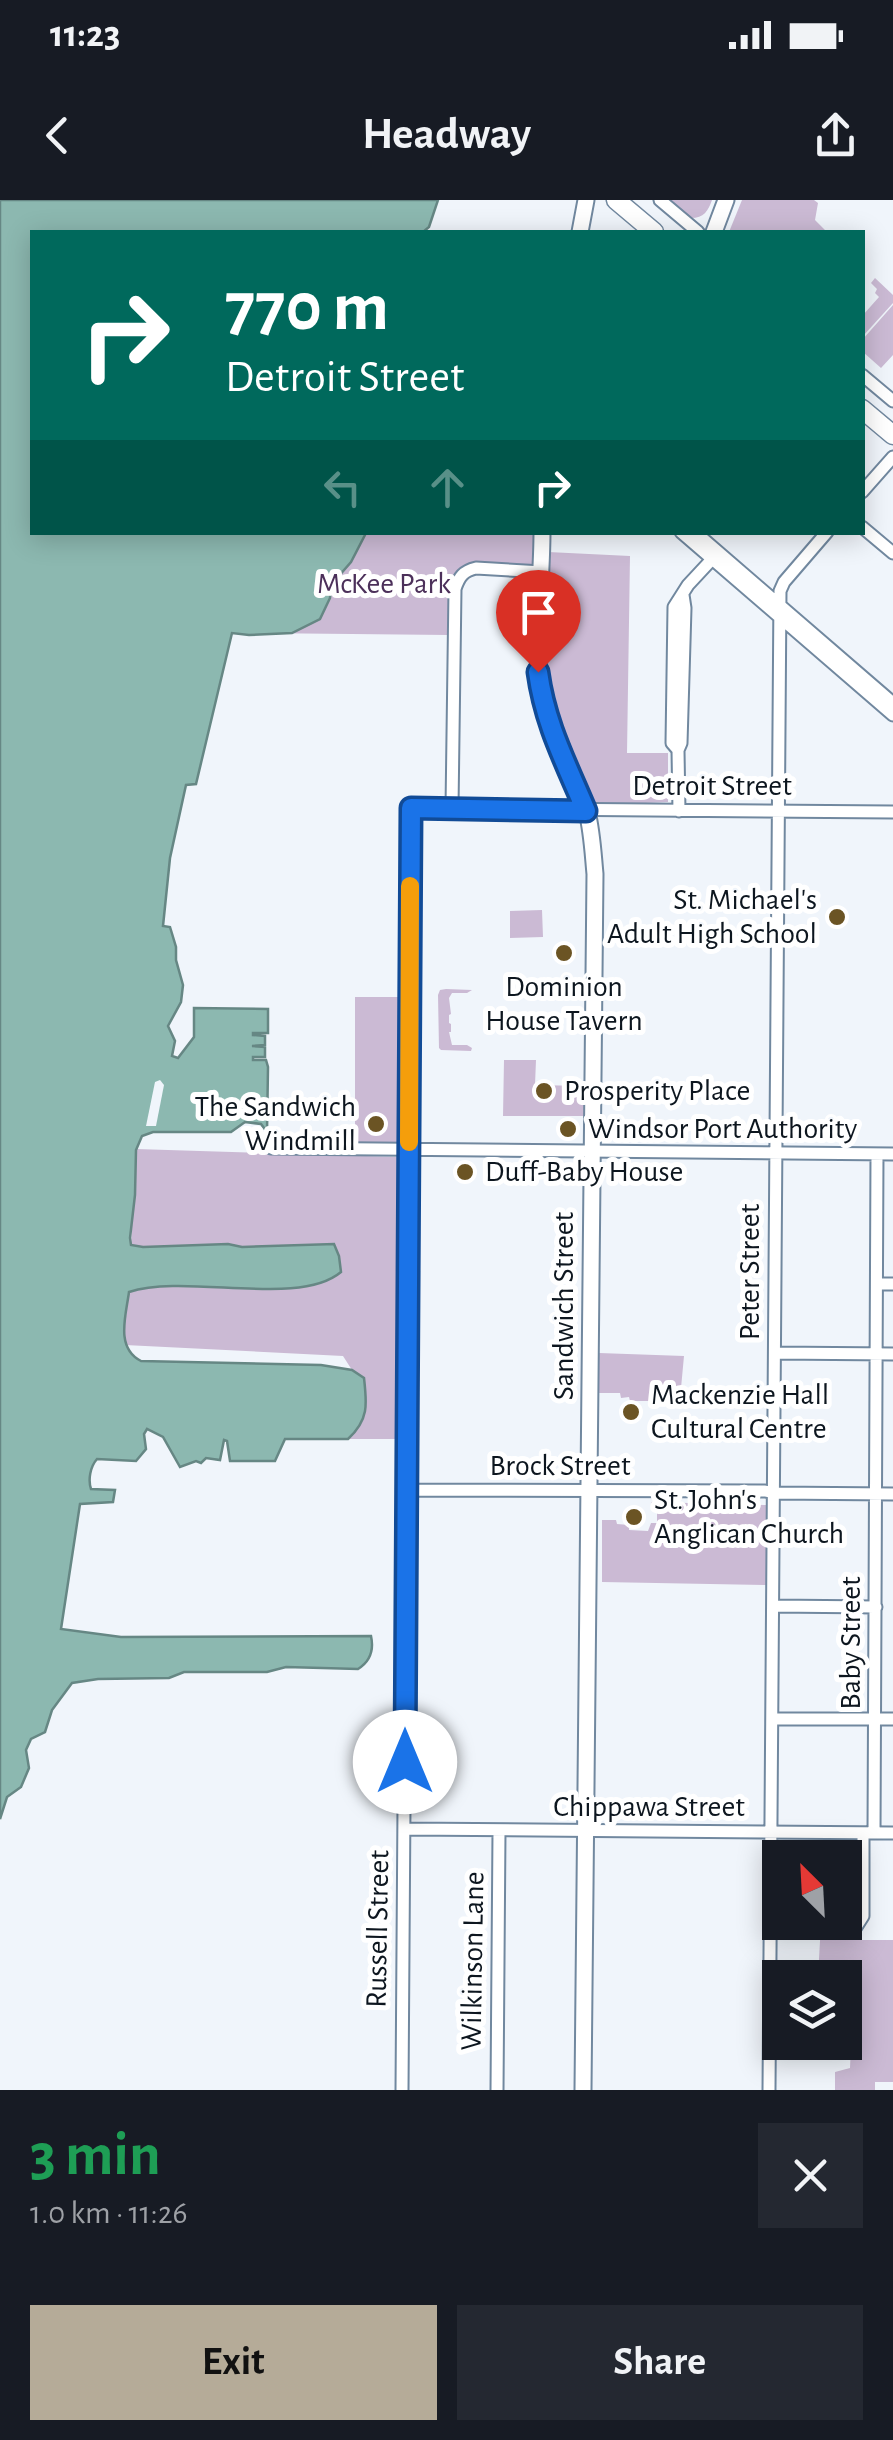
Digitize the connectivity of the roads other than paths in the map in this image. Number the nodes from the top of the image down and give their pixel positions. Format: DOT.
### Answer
graph roads {
  1 [pos="586,200"];
  2 [pos="616,200"];
  3 [pos="660,200"];
  4 [pos="726,200"];
  5 [pos="580,230"];
  6 [pos="652,230"];
  7 [pos="696,230"];
  8 [pos="715,230"];
  9 [pos="865,377"];
  10 [pos="893,401"];
  11 [pos="865,412"];
  12 [pos="893,435"];
  13 [pos="893,457"];
  14 [pos="865,489"];
  15 [pos="865,530"];
  16 [pos="542,535"];
  17 [pos="685,535"];
  18 [pos="698,535"];
  19 [pos="824,535"];
  20 [pos="893,553"];
  21 [pos="715,556"];
  22 [pos="542,572"];
  23 [pos="780,611"];
  24 [pos="893,703"];
  25 [pos="893,715"];
  26 [pos="411,808"];
  27 [pos="452,808"];
  28 [pos="778,810"];
  29 [pos="586,811"];
  30 [pos="679,811"];
  31 [pos="893,812"];
  32 [pos="271,1148"];
  33 [pos="409,1150"];
  34 [pos="593,1150"];
  35 [pos="776,1153"];
  36 [pos="878,1154"];
  37 [pos="893,1154"];
  38 [pos="878,1284"];
  39 [pos="893,1284"];
  40 [pos="775,1352"];
  41 [pos="878,1354"];
  42 [pos="893,1354"];
  43 [pos="407,1490"];
  44 [pos="589,1492"];
  45 [pos="774,1493"];
  46 [pos="877,1494"];
  47 [pos="893,1494"];
  48 [pos="773,1606"];
  49 [pos="876,1607"];
  50 [pos="772,1719"];
  51 [pos="875,1719"];
  52 [pos="893,1720"];
  53 [pos="404,1829"];
  54 [pos="586,1831"];
  55 [pos="499,1832"];
  56 [pos="771,1832"];
  57 [pos="868,1833"];
  58 [pos="893,1833"];
  59 [pos="862,1918"];
  60 [pos="402,2090"];
  61 [pos="496,2090"];
  62 [pos="583,2090"];
  63 [pos="769,2090"];
  1 -- 5 [label="main road"];
  2 -- 6 [label="highway"];
  3 -- 7 [label="street"];
  4 -- 8 [label="main road"];
  9 -- 10 [label="street"];
  11 -- 12 [label="highway"];
  13 -- 14 [label="street"];
  15 -- 20 [label="street"];
  16 -- 22 [label="main road, Sandwich Street"];
  17 -- 21 [label="street"];
  18 -- 21 [label="street"];
  19 -- 23 [label="street, Peter Street"];
  21 -- 23 [label="street"];
  21 -- 30 [label="street"];
  22 -- 27 [label="street"];
  22 -- 29 [label="main road, Sandwich Street"];
  23 -- 24 [label="street"];
  23 -- 25 [label="street"];
  23 -- 28 [label="street, Peter Street"];
  26 -- 27 [label="street, Detroit Street"];
  26 -- 33 [label="street, Russell Street"];
  27 -- 29 [label="street, Detroit Street"];
  28 -- 30 [label="street, Detroit Street"];
  28 -- 31 [label="street, Detroit Street"];
  28 -- 35 [label="street, Peter Street"];
  29 -- 30 [label="street, Detroit Street"];
  29 -- 34 [label="main road, Sandwich Street"];
  32 -- 33 [label="street"];
  33 -- 34 [label="street"];
  33 -- 43 [label="street, Russell Street"];
  34 -- 35 [label="street"];
  34 -- 44 [label="main road, Sandwich Street"];
  35 -- 36 [label="street"];
  35 -- 40 [label="street, Peter Street"];
  36 -- 37 [label="street"];
  36 -- 38 [label="street, Baby Street"];
  38 -- 39 [label="street"];
  38 -- 41 [label="street, Baby Street"];
  40 -- 41 [label="street"];
  40 -- 45 [label="street, Peter Street"];
  41 -- 42 [label="street"];
  41 -- 46 [label="street, Baby Street"];
  43 -- 44 [label="street, Brock Street"];
  43 -- 53 [label="street, Russell Street"];
  44 -- 45 [label="street, Brock Street"];
  44 -- 54 [label="main road, Sandwich Street"];
  45 -- 46 [label="street, Brock Street"];
  45 -- 48 [label="street, Peter Street"];
  46 -- 47 [label="street, Brock Street"];
  46 -- 49 [label="street, Baby Street"];
  48 -- 49 [label="street"];
  48 -- 50 [label="street, Peter Street"];
  49 -- 51 [label="street, Baby Street"];
  50 -- 51 [label="street"];
  50 -- 56 [label="street, Peter Street"];
  51 -- 52 [label="street"];
  51 -- 57 [label="street, Baby Street"];
  53 -- 55 [label="street, Chippawa Street"];
  53 -- 60 [label="street, Russell Street"];
  54 -- 55 [label="street, Chippawa Street"];
  54 -- 56 [label="street, Chippawa Street"];
  54 -- 62 [label="main road, Sandwich Street"];
  55 -- 61 [label="street, Wilkinson Lane"];
  56 -- 57 [label="street, Chippawa Street"];
  56 -- 63 [label="street, Peter Street"];
  57 -- 58 [label="street, Chippawa Street"];
  57 -- 59 [label="street, Baby Street"];
}
